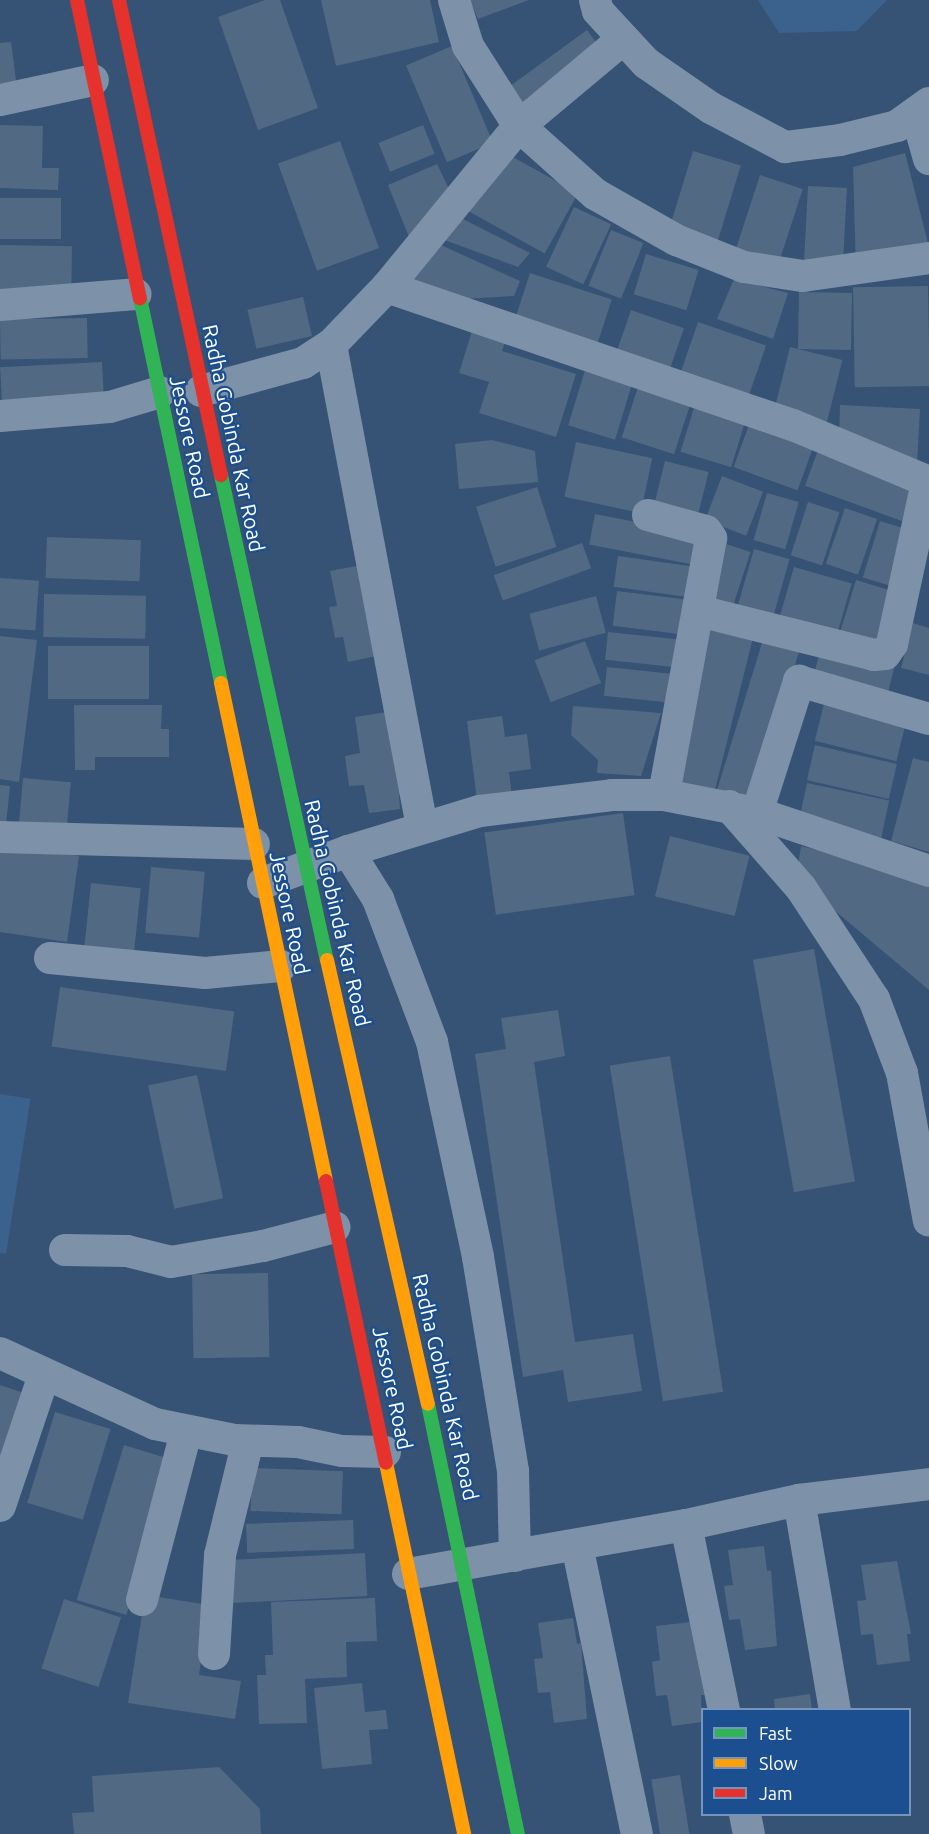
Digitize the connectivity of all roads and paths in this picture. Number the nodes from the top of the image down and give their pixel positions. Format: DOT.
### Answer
graph roads {
  1 [pos="77,0"];
  2 [pos="119,0"];
  3 [pos="454,0"];
  4 [pos="595,0"];
  5 [pos="623,39"];
  6 [pos="93,80"];
  7 [pos="0,100"];
  8 [pos="922,108"];
  9 [pos="519,126"];
  10 [pos="929,159"];
  11 [pos="929,258"];
  12 [pos="387,286"];
  13 [pos="136,294"];
  14 [pos="0,305"];
  15 [pos="331,345"];
  16 [pos="201,391"];
  17 [pos="160,392"];
  18 [pos="0,416"];
  19 [pos="928,482"];
  20 [pos="648,515"];
  21 [pos="699,611"];
  22 [pos="929,719"];
  23 [pos="664,795"];
  24 [pos="743,810"];
  25 [pos="423,828"];
  26 [pos="0,837"];
  27 [pos="254,844"];
  28 [pos="348,851"];
  29 [pos="306,869"];
  30 [pos="929,871"];
  31 [pos="263,883"];
  32 [pos="50,958"];
  33 [pos="280,966"];
  34 [pos="929,1221"];
  35 [pos="335,1227"];
  36 [pos="65,1250"];
  37 [pos="0,1353"];
  38 [pos="44,1375"];
  39 [pos="186,1432"];
  40 [pos="248,1441"];
  41 [pos="386,1452"];
  42 [pos="929,1484"];
  43 [pos="800,1500"];
  44 [pos="0,1506"];
  45 [pos="686,1525"];
  46 [pos="577,1545"];
  47 [pos="515,1556"];
  48 [pos="463,1565"];
  49 [pos="408,1574"];
  50 [pos="142,1600"];
  51 [pos="214,1654"];
  52 [pos="723,1708"];
  53 [pos="834,1708"];
  54 [pos="745,1816"];
  55 [pos="464,1834"];
  56 [pos="518,1834"];
  57 [pos="637,1834"];
  58 [pos="749,1834"];
  1 -- 6 [label="main road, Jessore Road"];
  2 -- 16 [label="main road, Radha Gobinda Kar Road"];
  3 -- 9 [label="street"];
  4 -- 5 [label="street"];
  5 -- 8 [label="street"];
  5 -- 9 [label="street"];
  6 -- 7 [label="street"];
  6 -- 13 [label="main road, Jessore Road"];
  8 -- 10 [label="street"];
  9 -- 11 [label="street"];
  9 -- 12 [label="street"];
  12 -- 15 [label="street"];
  12 -- 19 [label="street"];
  13 -- 14 [label="street"];
  13 -- 17 [label="main road, Jessore Road"];
  15 -- 16 [label="street"];
  15 -- 25 [label="street"];
  16 -- 29 [label="main road, Radha Gobinda Kar Road"];
  17 -- 18 [label="street"];
  17 -- 27 [label="main road, Jessore Road"];
  19 -- 21 [label="street"];
  20 -- 21 [label="street"];
  21 -- 23 [label="street"];
  22 -- 24 [label="street"];
  23 -- 24 [label="street"];
  23 -- 25 [label="street"];
  24 -- 30 [label="street"];
  24 -- 34 [label="street"];
  25 -- 28 [label="street"];
  26 -- 27 [label="street"];
  27 -- 31 [label="main road, Jessore Road"];
  28 -- 29 [label="street"];
  28 -- 47 [label="street"];
  29 -- 31 [label="street"];
  29 -- 48 [label="main road, Radha Gobinda Kar Road"];
  31 -- 33 [label="main road, Jessore Road"];
  32 -- 33 [label="street"];
  33 -- 35 [label="main road, Jessore Road"];
  35 -- 36 [label="street"];
  35 -- 41 [label="main road, Jessore Road"];
  37 -- 38 [label="street"];
  38 -- 39 [label="street"];
  38 -- 44 [label="street"];
  39 -- 40 [label="street"];
  39 -- 50 [label="street"];
  40 -- 41 [label="street"];
  40 -- 51 [label="street"];
  41 -- 49 [label="main road, Jessore Road"];
  42 -- 43 [label="street"];
  43 -- 45 [label="street"];
  43 -- 53 [label="street"];
  45 -- 46 [label="street"];
  45 -- 52 [label="street"];
  46 -- 47 [label="street"];
  46 -- 57 [label="street"];
  47 -- 48 [label="street"];
  48 -- 49 [label="street"];
  48 -- 56 [label="main road, Radha Gobinda Kar Road"];
  49 -- 55 [label="main road, Jessore Road"];
  54 -- 58 [label="street"];
}
